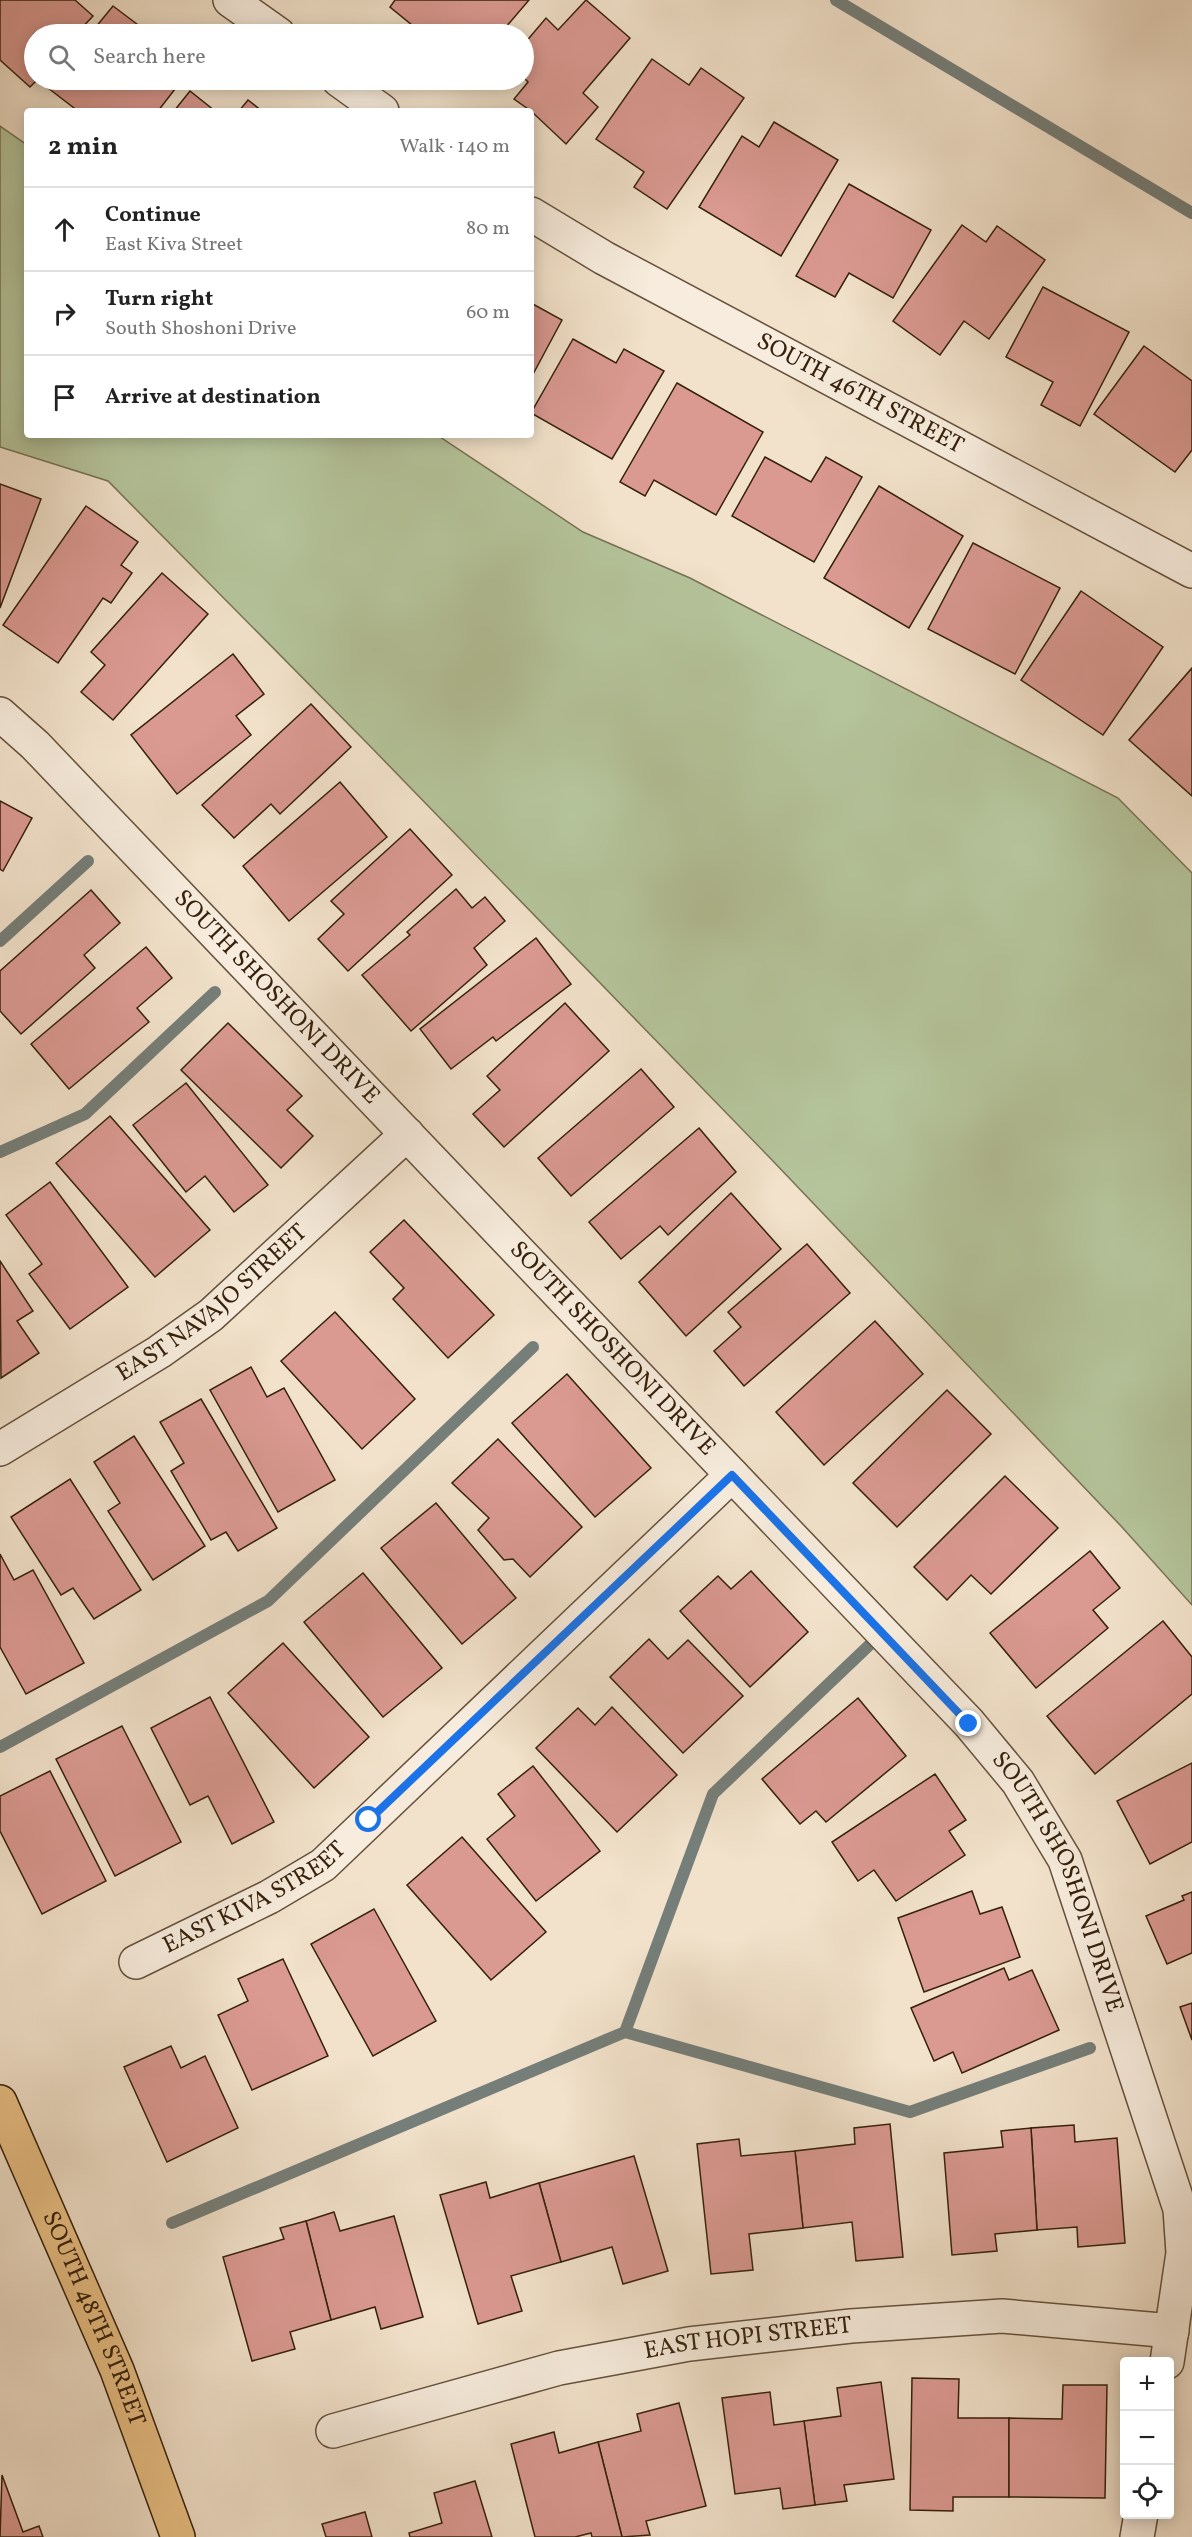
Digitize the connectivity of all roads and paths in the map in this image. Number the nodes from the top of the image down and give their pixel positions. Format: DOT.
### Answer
graph roads {
  1 [pos="231,0"];
  2 [pos="264,24"];
  3 [pos="353,90"];
  4 [pos="378,108"];
  5 [pos="534,215"];
  6 [pos="1192,571"];
  7 [pos="0,714"];
  8 [pos="407,1134"];
  9 [pos="0,1449"];
  10 [pos="732,1475"];
  11 [pos="136,1962"];
  12 [pos="0,2102"];
  13 [pos="1170,2346"];
  14 [pos="333,2431"];
  15 [pos="1140,2519"];
  16 [pos="178,2537"];
  17 [pos="1137,2537"];
  1 -- 2 [label="street"];
  3 -- 4 [label="street"];
  5 -- 6 [label="street, SOUTH 46TH STREET"];
  7 -- 8 [label="street, SOUTH SHOSHONI DRIVE"];
  8 -- 9 [label="street, EAST NAVAJO STREET"];
  8 -- 10 [label="street, SOUTH SHOSHONI DRIVE"];
  10 -- 11 [label="street, EAST KIVA STREET"];
  10 -- 13 [label="street, SOUTH SHOSHONI DRIVE"];
  12 -- 16 [label="main road, SOUTH 48TH STREET"];
  13 -- 14 [label="street, EAST HOPI STREET"];
  15 -- 17 [label="street"];
}
